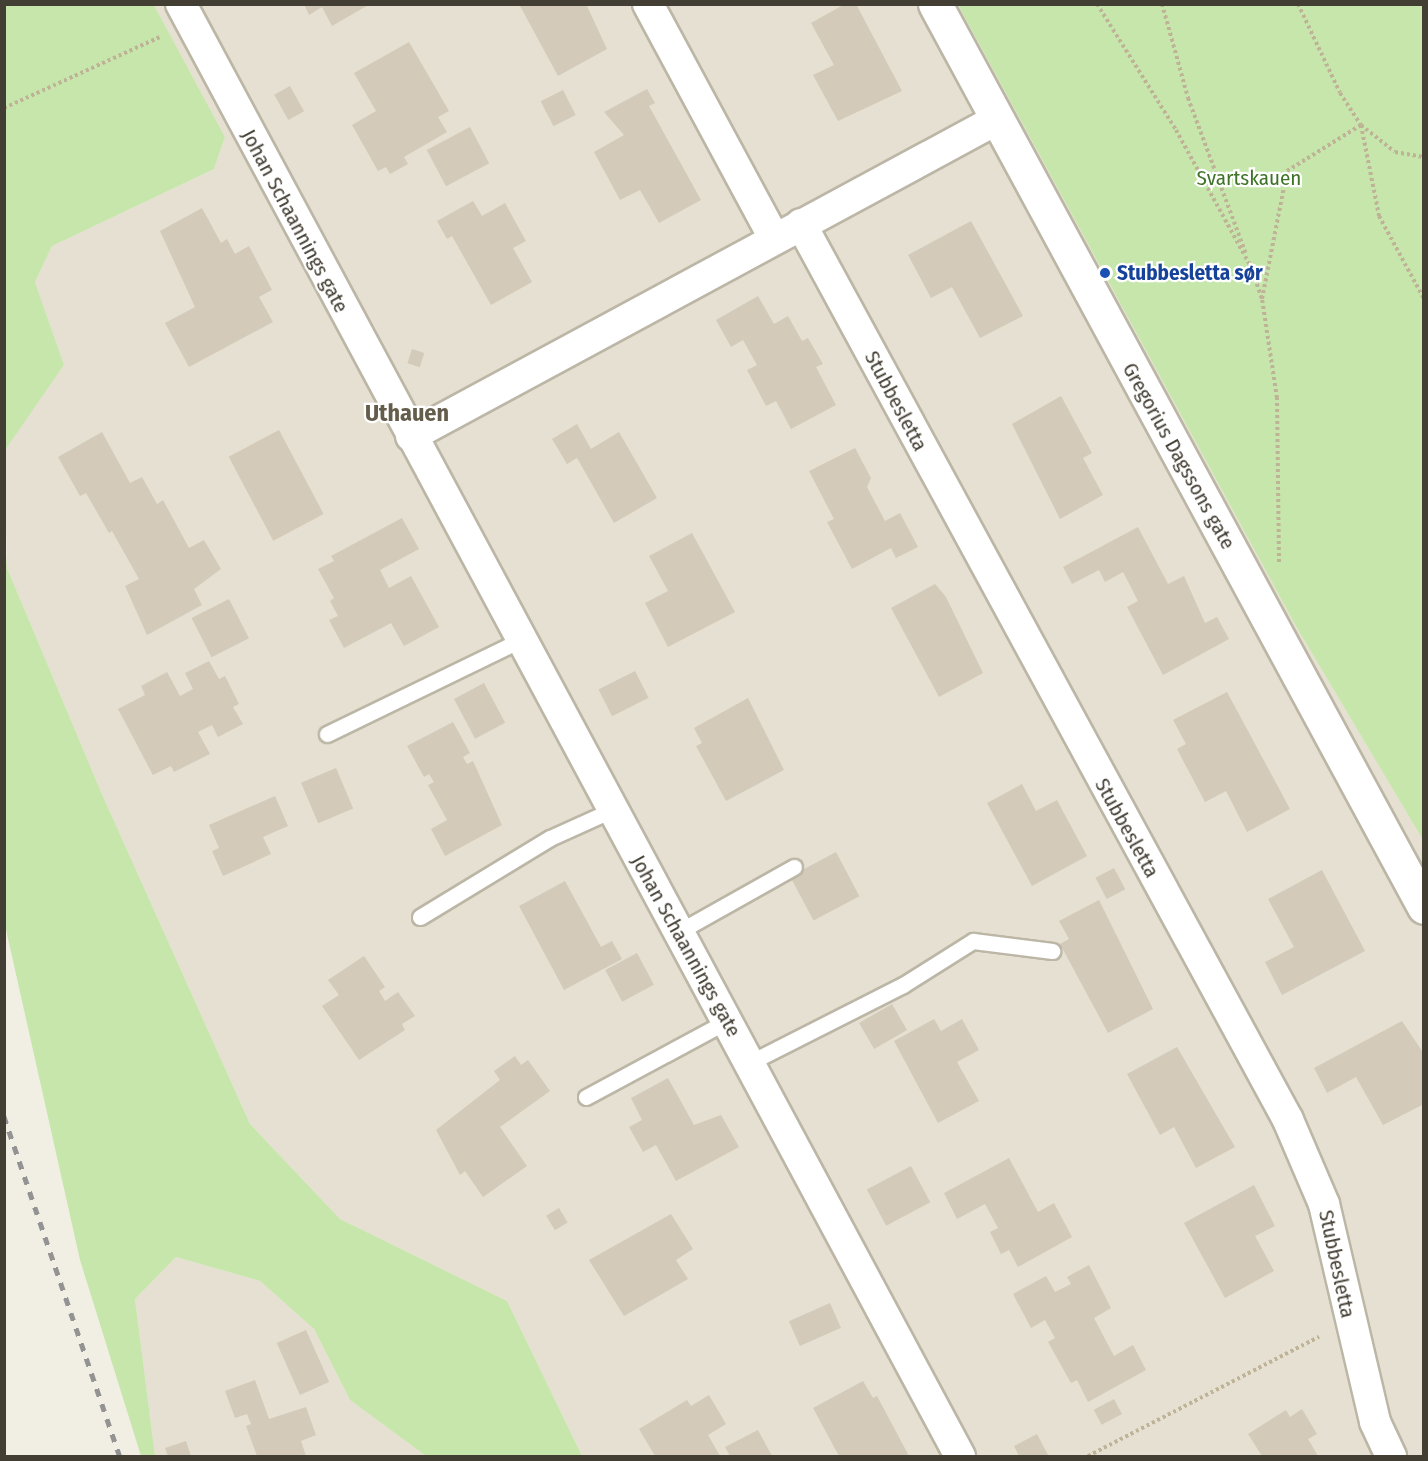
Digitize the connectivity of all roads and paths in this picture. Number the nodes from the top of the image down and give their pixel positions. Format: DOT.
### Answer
graph roads {
  1 [pos="648,4"];
  2 [pos="935,4"];
  3 [pos="1096,4"];
  4 [pos="1162,4"];
  5 [pos="1298,4"];
  6 [pos="186,14"];
  7 [pos="4,108"];
  8 [pos="996,120"];
  9 [pos="1361,125"];
  10 [pos="1424,157"];
  11 [pos="801,224"];
  12 [pos="774,238"];
  13 [pos="1251,267"];
  14 [pos="1262,299"];
  15 [pos="1424,299"];
  16 [pos="411,436"];
  17 [pos="1279,572"];
  18 [pos="521,640"];
  19 [pos="327,734"];
  20 [pos="612,810"];
  21 [pos="794,867"];
  22 [pos="1424,907"];
  23 [pos="420,917"];
  24 [pos="678,932"];
  25 [pos="1052,951"];
  26 [pos="728,1021"];
  27 [pos="751,1062"];
  28 [pos="586,1097"];
  29 [pos="1349,1322"];
  30 [pos="960,1456"];
  31 [pos="1088,1456"];
  32 [pos="1391,1456"];
  1 -- 12 [label="street"];
  2 -- 8 [label="street, Gregorius Dagssons gate"];
  3 -- 13 [label="path"];
  4 -- 13 [label="path"];
  5 -- 9 [label="path"];
  6 -- 7 [label="path"];
  6 -- 16 [label="street, Johan Schaannings gate"];
  8 -- 11 [label="street"];
  8 -- 22 [label="street, Gregorius Dagssons gate"];
  9 -- 10 [label="path"];
  9 -- 14 [label="path"];
  9 -- 15 [label="path"];
  11 -- 12 [label="street"];
  11 -- 29 [label="street, Stubbesletta"];
  12 -- 16 [label="street"];
  13 -- 14 [label="path"];
  14 -- 17 [label="path"];
  16 -- 18 [label="street, Johan Schaannings gate"];
  18 -- 19 [label="lane"];
  18 -- 20 [label="street, Johan Schaannings gate"];
  20 -- 23 [label="lane"];
  20 -- 24 [label="street, Johan Schaannings gate"];
  21 -- 24 [label="lane"];
  24 -- 26 [label="street, Johan Schaannings gate"];
  25 -- 27 [label="lane"];
  26 -- 27 [label="street, Johan Schaannings gate"];
  26 -- 28 [label="lane"];
  27 -- 30 [label="street, Johan Schaannings gate"];
  29 -- 31 [label="path"];
  29 -- 32 [label="street, Stubbesletta"];
}
